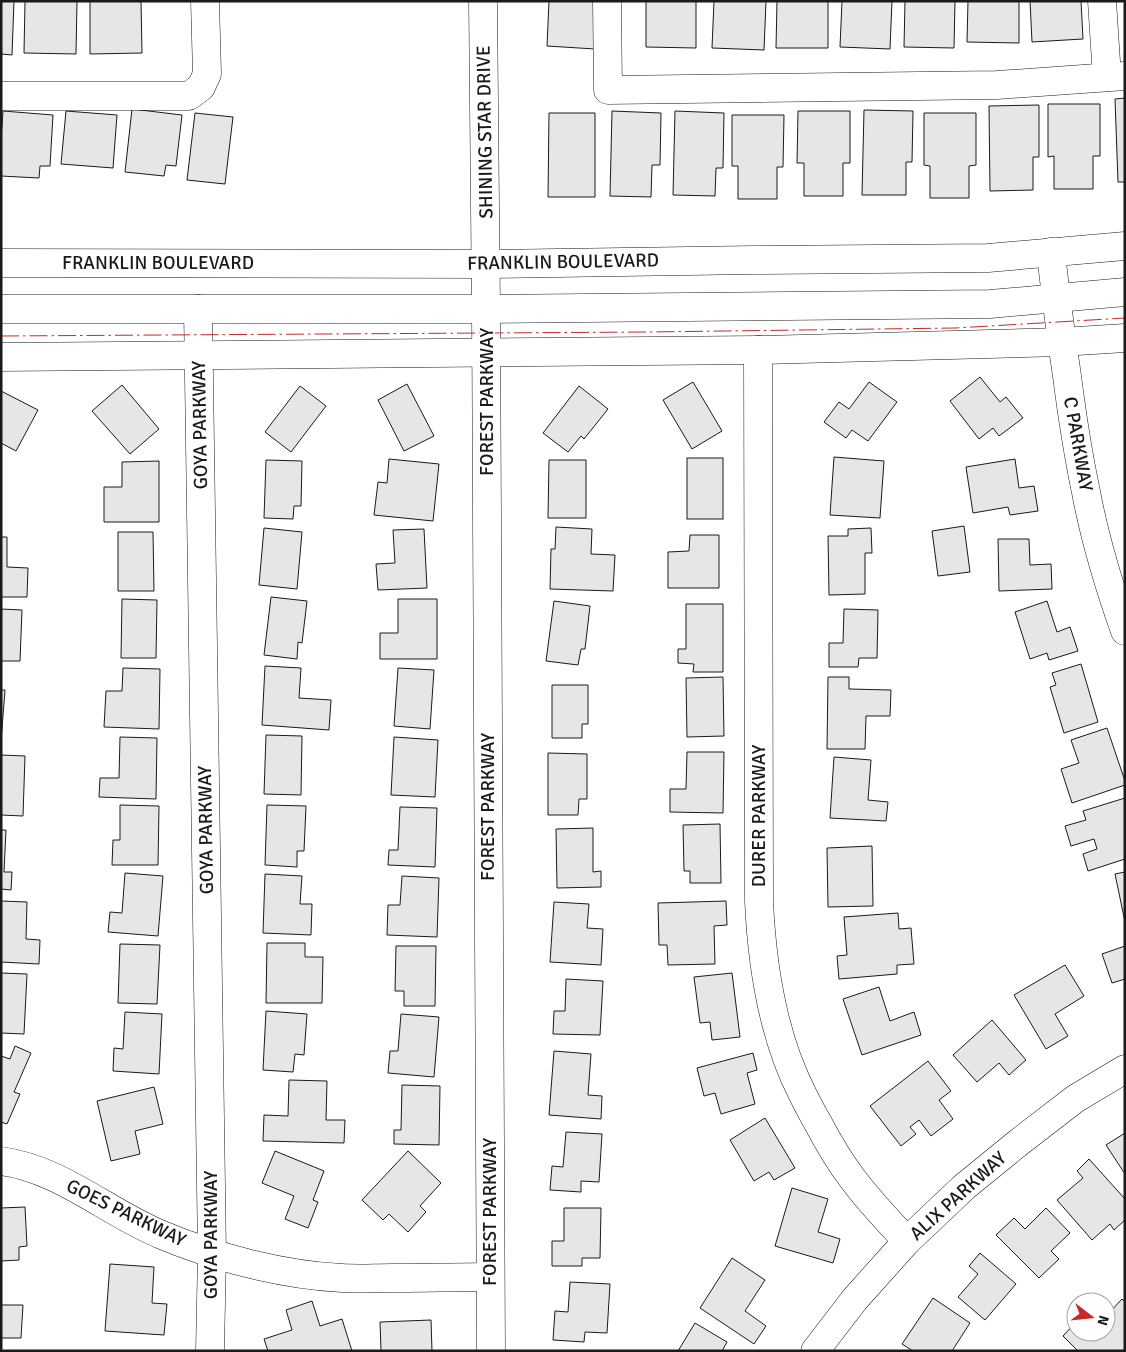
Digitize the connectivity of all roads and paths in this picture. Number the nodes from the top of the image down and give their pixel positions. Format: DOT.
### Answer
graph roads {
  1 [pos="205,1"];
  2 [pos="483,1"];
  3 [pos="607,1"];
  4 [pos="1102,1"];
  5 [pos="1116,76"];
  6 [pos="1,96"];
  7 [pos="1125,246"];
  8 [pos="1051,252"];
  9 [pos="1,263"];
  10 [pos="486,264"];
  11 [pos="1125,292"];
  12 [pos="1055,298"];
  13 [pos="1,309"];
  14 [pos="198,309"];
  15 [pos="486,309"];
  16 [pos="1125,338"];
  17 [pos="1061,342"];
  18 [pos="758,350"];
  19 [pos="486,353"];
  20 [pos="199,356"];
  21 [pos="1,357"];
  22 [pos="1125,631"];
  23 [pos="1125,1069"];
  24 [pos="1,1161"];
  25 [pos="907,1241"];
  26 [pos="212,1254"];
  27 [pos="490,1277"];
  28 [pos="210,1351"];
  29 [pos="491,1351"];
  30 [pos="815,1351"];
  1 -- 6 [label="street"];
  2 -- 10 [label="street, SHINING STAR DRIVE"];
  3 -- 5 [label="street"];
  4 -- 5 [label="street"];
  7 -- 8 [label="street, FRANKLIN BOULEVARD"];
  8 -- 10 [label="street, FRANKLIN BOULEVARD"];
  8 -- 12 [label="street, C PARKWAY"];
  9 -- 10 [label="street, FRANKLIN BOULEVARD"];
  10 -- 15 [label="street, FOREST PARKWAY"];
  11 -- 12 [label="street"];
  12 -- 15 [label="street"];
  12 -- 17 [label="street, C PARKWAY"];
  13 -- 14 [label="street"];
  14 -- 15 [label="street"];
  14 -- 20 [label="street, GOYA PARKWAY"];
  15 -- 19 [label="street, FOREST PARKWAY"];
  16 -- 17 [label="street"];
  17 -- 18 [label="street"];
  17 -- 22 [label="street, C PARKWAY"];
  18 -- 19 [label="street"];
  18 -- 25 [label="street, DURER PARKWAY"];
  19 -- 20 [label="street"];
  19 -- 27 [label="street, FOREST PARKWAY"];
  20 -- 21 [label="street"];
  20 -- 26 [label="street, GOYA PARKWAY"];
  23 -- 25 [label="street, ALIX PARKWAY"];
  24 -- 26 [label="street, GOES PARKWAY"];
  25 -- 30 [label="street, ALIX PARKWAY"];
  26 -- 27 [label="street, GOES PARKWAY"];
  26 -- 28 [label="street, GOYA PARKWAY"];
  27 -- 29 [label="street, FOREST PARKWAY"];
}
